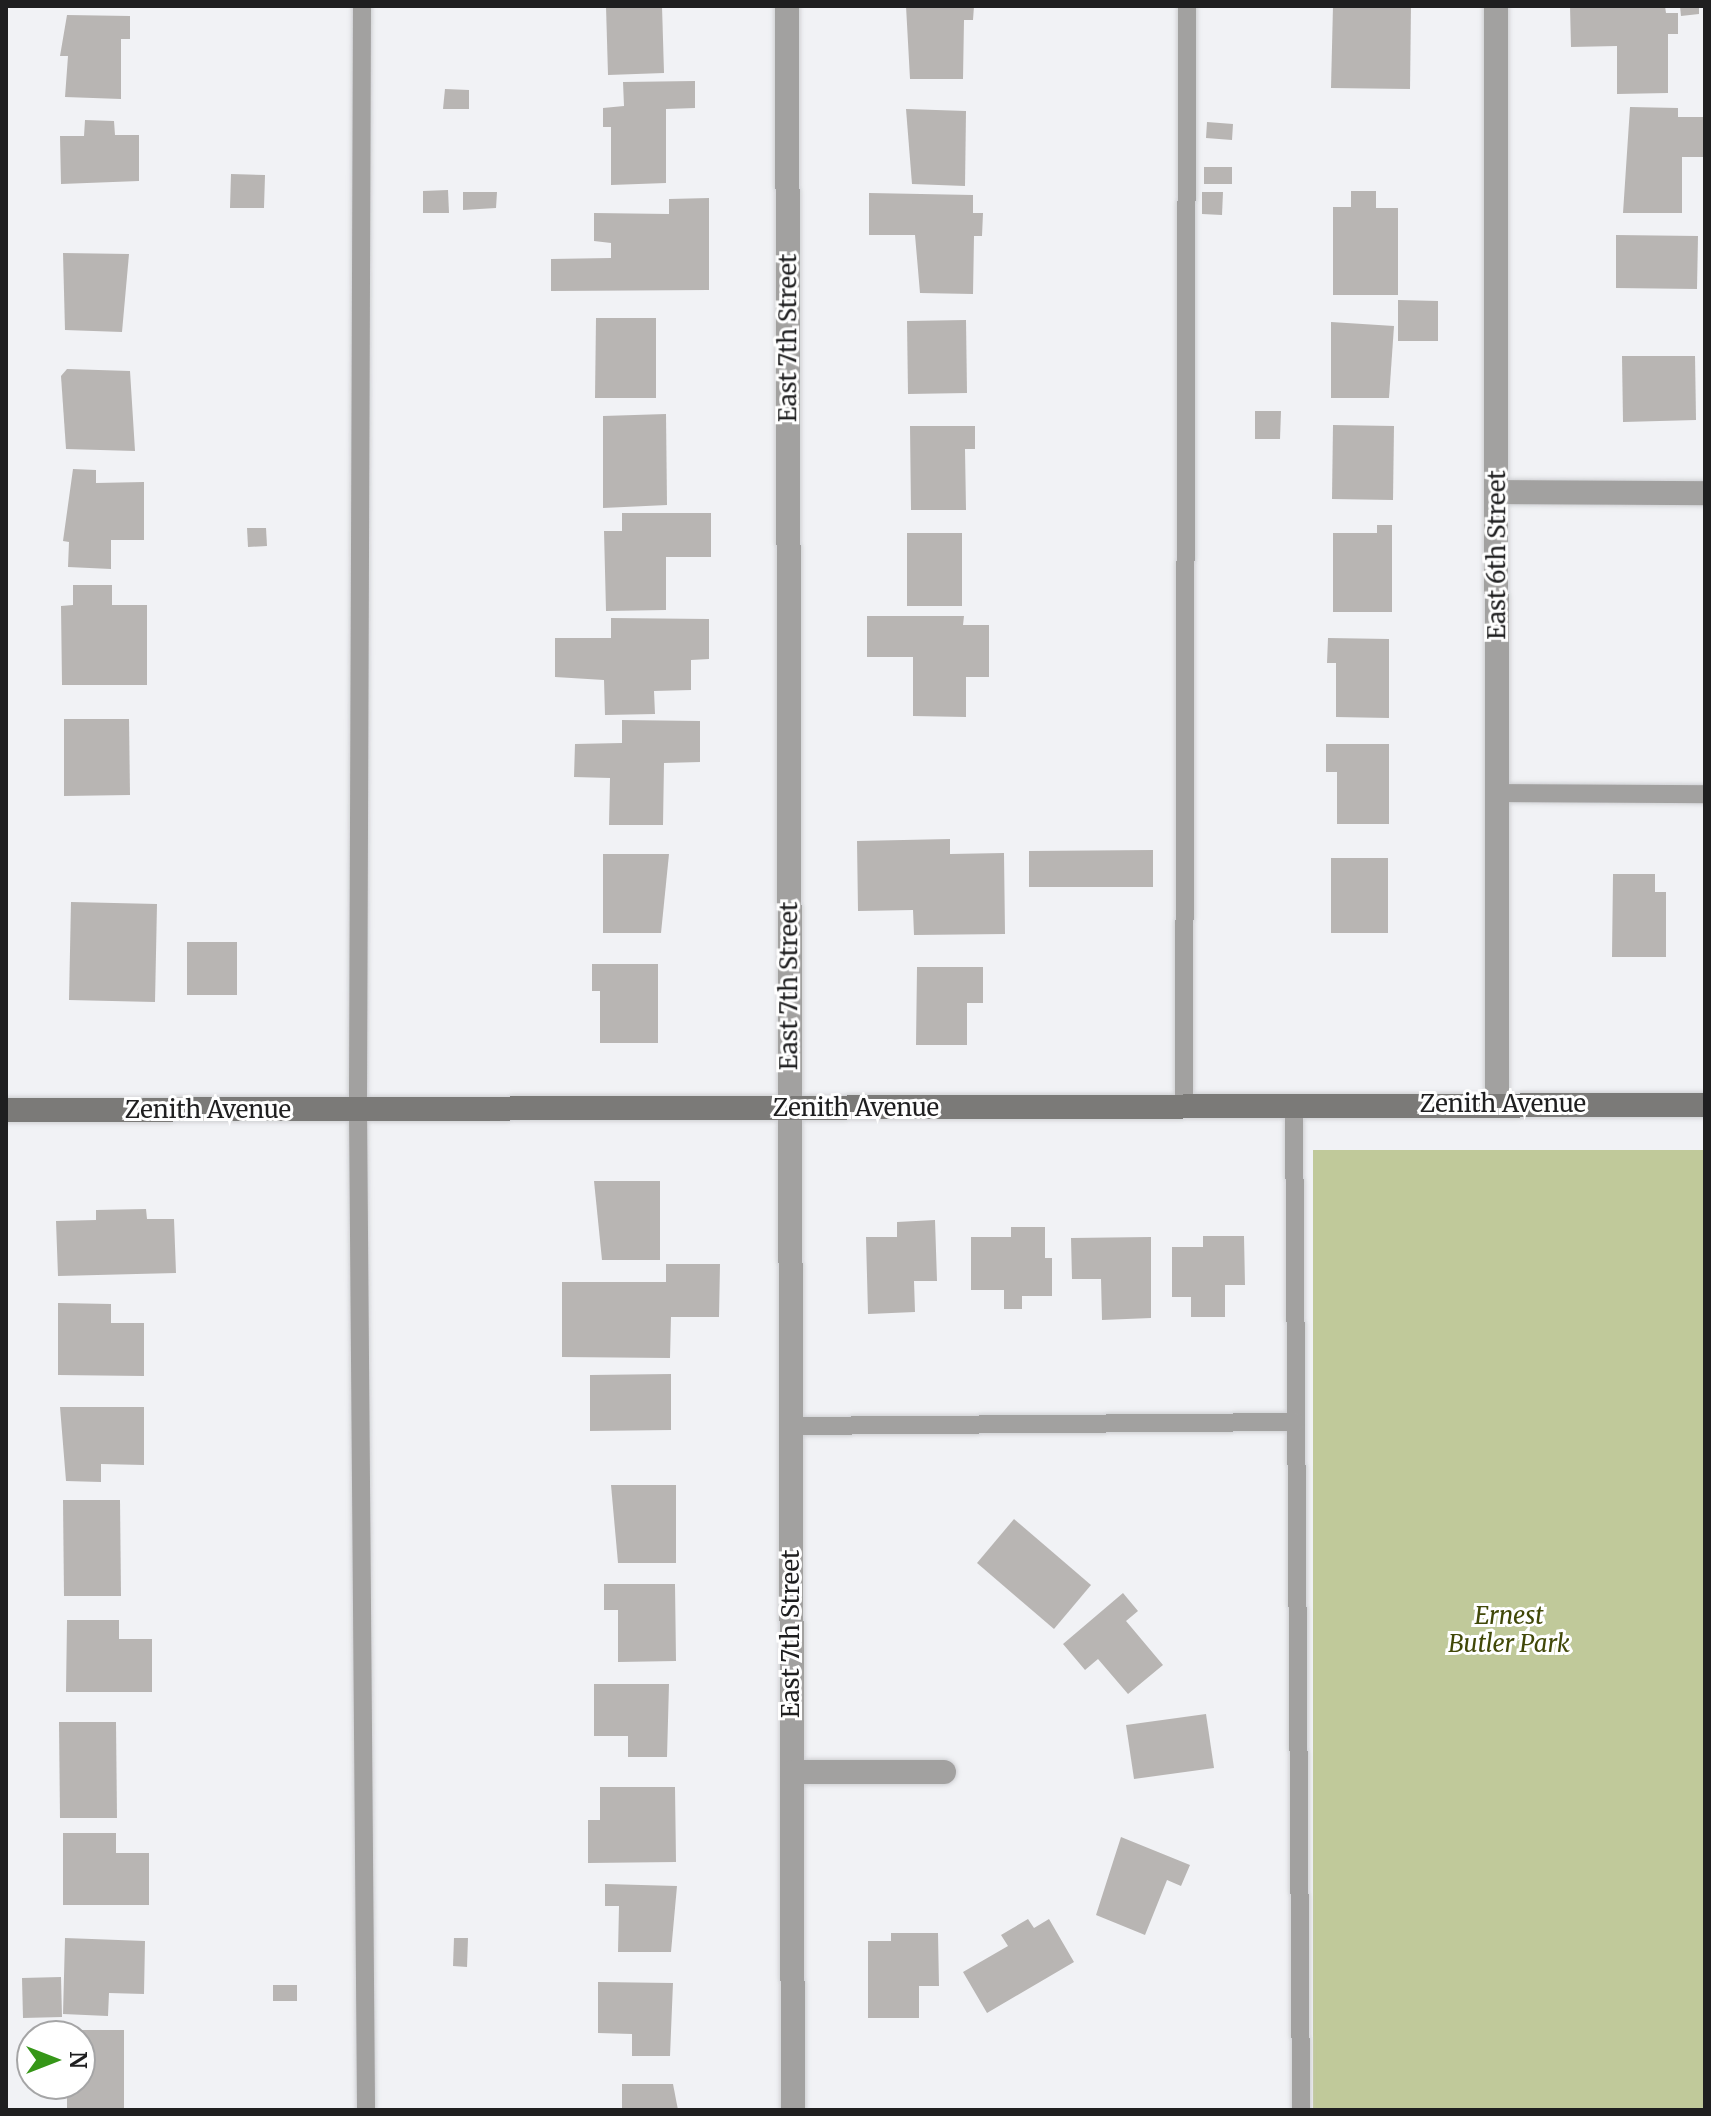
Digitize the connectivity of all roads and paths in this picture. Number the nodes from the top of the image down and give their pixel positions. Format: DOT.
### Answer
graph roads {
  1 [pos="362,6"];
  2 [pos="787,6"];
  3 [pos="1187,6"];
  4 [pos="1496,6"];
  5 [pos="1497,492"];
  6 [pos="1705,493"];
  7 [pos="1497,793"];
  8 [pos="1705,794"];
  9 [pos="1497,1104"];
  10 [pos="1294,1105"];
  11 [pos="1705,1105"];
  12 [pos="1184,1106"];
  13 [pos="358,1109"];
  14 [pos="789,1109"];
  15 [pos="6,1110"];
  16 [pos="1296,1422"];
  17 [pos="789,1426"];
  18 [pos="792,1772"];
  19 [pos="944,1772"];
  20 [pos="366,2110"];
  21 [pos="793,2110"];
  22 [pos="1301,2110"];
  1 -- 13 [label="lane"];
  2 -- 14 [label="street, East 7th Street"];
  3 -- 12 [label="lane"];
  4 -- 5 [label="street, East 6th Street"];
  5 -- 6 [label="street"];
  5 -- 7 [label="street, East 6th Street"];
  7 -- 8 [label="lane"];
  7 -- 9 [label="street, East 6th Street"];
  9 -- 10 [label="street, Zenith Avenue"];
  9 -- 11 [label="street, Zenith Avenue"];
  10 -- 12 [label="street, Zenith Avenue"];
  10 -- 16 [label="lane"];
  12 -- 14 [label="street, Zenith Avenue"];
  13 -- 14 [label="street, Zenith Avenue"];
  13 -- 15 [label="street, Zenith Avenue"];
  13 -- 20 [label="lane"];
  14 -- 17 [label="street, East 7th Street"];
  16 -- 17 [label="lane"];
  16 -- 22 [label="lane"];
  17 -- 18 [label="street, East 7th Street"];
  18 -- 19 [label="street"];
  18 -- 21 [label="street, East 7th Street"];
}
